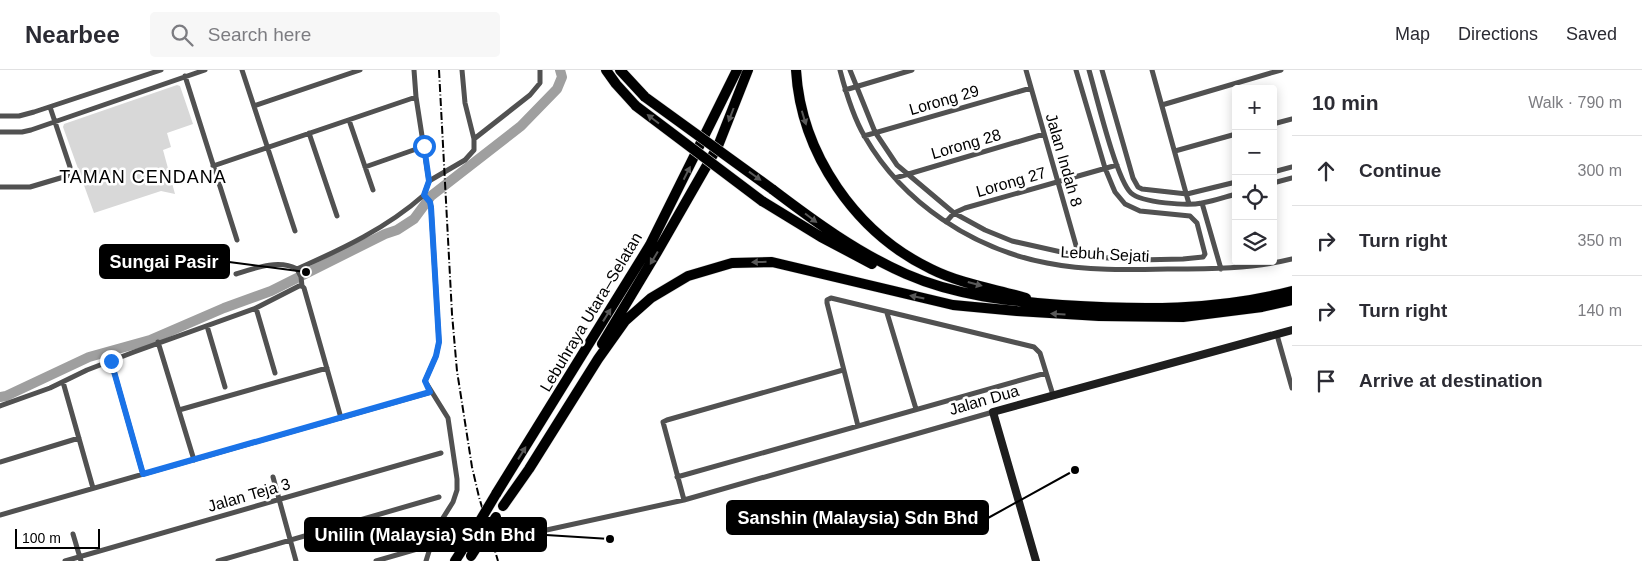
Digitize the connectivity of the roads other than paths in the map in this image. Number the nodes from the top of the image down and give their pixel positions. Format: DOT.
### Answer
graph roads {
  1 [pos="160,70"];
  2 [pos="205,70"];
  3 [pos="242,70"];
  4 [pos="360,70"];
  5 [pos="414,70"];
  6 [pos="462,70"];
  7 [pos="540,70"];
  8 [pos="606,70"];
  9 [pos="620,70"];
  10 [pos="736,70"];
  11 [pos="748,70"];
  12 [pos="796,70"];
  13 [pos="840,70"];
  14 [pos="850,70"];
  15 [pos="910,70"];
  16 [pos="1026,70"];
  17 [pos="1076,70"];
  18 [pos="1090,70"];
  19 [pos="1102,70"];
  20 [pos="1152,70"];
  21 [pos="1281,70"];
  22 [pos="185,76"];
  23 [pos="856,87"];
  24 [pos="1031,88"];
  25 [pos="845,90"];
  26 [pos="416,97"];
  27 [pos="1162,105"];
  28 [pos="254,106"];
  29 [pos="50,107"];
  30 [pos="0,116"];
  31 [pos="1292,119"];
  32 [pos="349,120"];
  33 [pos="55,122"];
  34 [pos="1277,123"];
  35 [pos="0,132"];
  36 [pos="875,132"];
  37 [pos="309,133"];
  38 [pos="1044,134"];
  39 [pos="1232,135"];
  40 [pos="864,136"];
  41 [pos="474,139"];
  42 [pos="424,146"];
  43 [pos="268,147"];
  44 [pos="1175,152"];
  45 [pos="1117,165"];
  46 [pos="213,166"];
  47 [pos="366,167"];
  48 [pos="1292,167"];
  49 [pos="1104,168"];
  50 [pos="1277,171"];
  51 [pos="908,174"];
  52 [pos="895,178"];
  53 [pos="1292,178"];
  54 [pos="429,181"];
  55 [pos="1058,182"];
  56 [pos="1277,182"];
  57 [pos="1232,183"];
  58 [pos="0,187"];
  59 [pos="373,190"];
  60 [pos="1187,194"];
  61 [pos="1232,195"];
  62 [pos="427,198"];
  63 [pos="1202,203"];
  64 [pos="1189,204"];
  65 [pos="954,213"];
  66 [pos="337,216"];
  67 [pos="946,222"];
  68 [pos="295,231"];
  69 [pos="237,240"];
  70 [pos="1079,256"];
  71 [pos="1292,259"];
  72 [pos="1221,269"];
  73 [pos="299,273"];
  74 [pos="236,274"];
  75 [pos="302,286"];
  76 [pos="1292,291"];
  77 [pos="1292,300"];
  78 [pos="1050,304"];
  79 [pos="256,308"];
  80 [pos="1017,311"];
  81 [pos="887,313"];
  82 [pos="207,326"];
  83 [pos="1292,330"];
  84 [pos="1277,335"];
  85 [pos="158,342"];
  86 [pos="111,361"];
  87 [pos="328,368"];
  88 [pos="843,370"];
  89 [pos="275,373"];
  90 [pos="1046,373"];
  91 [pos="63,382"];
  92 [pos="225,387"];
  93 [pos="1292,388"];
  94 [pos="430,392"];
  95 [pos="1053,395"];
  96 [pos="0,406"];
  97 [pos="179,410"];
  98 [pos="916,410"];
  99 [pos="993,412"];
  100 [pos="341,418"];
  101 [pos="858,426"];
  102 [pos="79,438"];
  103 [pos="441,453"];
  104 [pos="194,460"];
  105 [pos="0,462"];
  106 [pos="143,474"];
  107 [pos="273,477"];
  108 [pos="677,477"];
  109 [pos="93,488"];
  110 [pos="439,497"];
  111 [pos="279,500"];
  112 [pos="684,500"];
  113 [pos="503,506"];
  114 [pos="0,515"];
  115 [pos="74,534"];
  116 [pos="519,536"];
  117 [pos="290,540"];
  118 [pos="431,545"];
  119 [pos="81,559"];
  120 [pos="469,559"];
  121 [pos="65,561"];
  122 [pos="218,561"];
  123 [pos="296,561"];
  124 [pos="376,561"];
  125 [pos="426,561"];
  126 [pos="455,561"];
  127 [pos="1036,561"];
  1 -- 29 [label="street"];
  2 -- 22 [label="street"];
  3 -- 28 [label="street"];
  4 -- 28 [label="street"];
  5 -- 26 [label="street"];
  6 -- 41 [label="street"];
  7 -- 41 [label="street"];
  80 -- 8 [label="highway, one-way, bridge"];
  9 -- 78 [label="highway, one-way, bridge"];
  126 -- 10 [label="highway, Lebuhraya Utara–Selatan, one-way, bridge"];
  11 -- 113 [label="highway, Lebuhraya Utara–Selatan, one-way"];
  12 -- 78 [label="highway, one-way"];
  13 -- 25 [label="street, Lebuh Sejati"];
  14 -- 23 [label="street"];
  15 -- 23 [label="street"];
  16 -- 24 [label="street, Jalan Indah 8"];
  17 -- 49 [label="street"];
  18 -- 45 [label="street"];
  19 -- 60 [label="street"];
  20 -- 27 [label="street"];
  21 -- 27 [label="street"];
  22 -- 33 [label="street"];
  22 -- 46 [label="street"];
  23 -- 25 [label="street"];
  23 -- 36 [label="street"];
  24 -- 36 [label="street, Lorong 29"];
  24 -- 38 [label="street, Jalan Indah 8"];
  25 -- 40 [label="street, Lebuh Sejati"];
  26 -- 32 [label="street"];
  26 -- 42 [label="street"];
  27 -- 44 [label="street"];
  28 -- 43 [label="street"];
  29 -- 30 [label="street"];
  29 -- 33 [label="street"];
  31 -- 34 [label="street"];
  32 -- 37 [label="street"];
  32 -- 47 [label="street"];
  33 -- 35 [label="street"];
  33 -- 58 [label="street"];
  36 -- 40 [label="street, Lorong 29"];
  36 -- 51 [label="street"];
  37 -- 43 [label="street"];
  37 -- 66 [label="street"];
  38 -- 51 [label="street, Lorong 28"];
  38 -- 55 [label="street, Jalan Indah 8"];
  39 -- 44 [label="street"];
  40 -- 52 [label="street, Lebuh Sejati"];
  41 -- 54 [label="street"];
  42 -- 47 [label="street"];
  42 -- 54 [label="street"];
  43 -- 46 [label="street"];
  43 -- 68 [label="street"];
  44 -- 60 [label="street"];
  45 -- 49 [label="street, Lorong 27"];
  45 -- 64 [label="street"];
  46 -- 69 [label="street"];
  47 -- 59 [label="street"];
  48 -- 50 [label="street"];
  49 -- 55 [label="street, Lorong 27"];
  49 -- 70 [label="street"];
  51 -- 52 [label="street, Lorong 28"];
  51 -- 65 [label="street"];
  52 -- 67 [label="street, Lebuh Sejati"];
  53 -- 56 [label="street"];
  54 -- 62 [label="street"];
  55 -- 65 [label="street, Lorong 27"];
  55 -- 70 [label="street, Jalan Indah 8"];
  57 -- 60 [label="street"];
  60 -- 64 [label="street"];
  61 -- 63 [label="street"];
  62 -- 73 [label="street"];
  62 -- 94 [label="street"];
  63 -- 64 [label="street"];
  63 -- 72 [label="street"];
  65 -- 67 [label="street, Lorong 27"];
  65 -- 70 [label="street"];
  67 -- 72 [label="street, Lebuh Sejati"];
  71 -- 72 [label="street, Lebuh Sejati"];
  73 -- 74 [label="street"];
  73 -- 75 [label="street"];
  75 -- 79 [label="street"];
  75 -- 87 [label="street"];
  76 -- 78 [label="highway"];
  77 -- 80 [label="highway, one-way"];
  79 -- 82 [label="street"];
  79 -- 89 [label="street"];
  80 -- 113 [label="highway, one-way"];
  81 -- 88 [label="street"];
  81 -- 90 [label="street"];
  81 -- 98 [label="street"];
  82 -- 85 [label="street"];
  82 -- 92 [label="street"];
  83 -- 84 [label="main road, Jalan Dua"];
  84 -- 93 [label="street"];
  84 -- 95 [label="main road, Jalan Dua"];
  85 -- 86 [label="street"];
  85 -- 97 [label="street"];
  86 -- 91 [label="street"];
  86 -- 106 [label="street"];
  87 -- 97 [label="street"];
  87 -- 100 [label="street"];
  88 -- 101 [label="street"];
  88 -- 108 [label="street"];
  90 -- 95 [label="street"];
  90 -- 98 [label="street"];
  91 -- 96 [label="street"];
  91 -- 102 [label="street"];
  94 -- 100 [label="street"];
  94 -- 118 [label="street"];
  95 -- 99 [label="main road, Jalan Dua"];
  97 -- 104 [label="street"];
  98 -- 101 [label="street"];
  99 -- 112 [label="street, Jalan Dua"];
  99 -- 127 [label="main road"];
  100 -- 104 [label="street"];
  101 -- 108 [label="street"];
  102 -- 105 [label="street"];
  102 -- 109 [label="street"];
  103 -- 111 [label="street, Jalan Teja 3"];
  104 -- 106 [label="street"];
  106 -- 109 [label="street"];
  107 -- 111 [label="street"];
  108 -- 112 [label="street"];
  109 -- 114 [label="street"];
  110 -- 117 [label="street"];
  111 -- 117 [label="street"];
  111 -- 119 [label="street, Jalan Teja 3"];
  112 -- 116 [label="street, Jalan Dua"];
  113 -- 120 [label="highway, Lebuhraya Utara–Selatan, bridge"];
  115 -- 119 [label="street"];
  117 -- 122 [label="street"];
  117 -- 123 [label="street"];
  118 -- 124 [label="street"];
  118 -- 125 [label="street"];
  119 -- 121 [label="street, Jalan Teja 3"];
}
